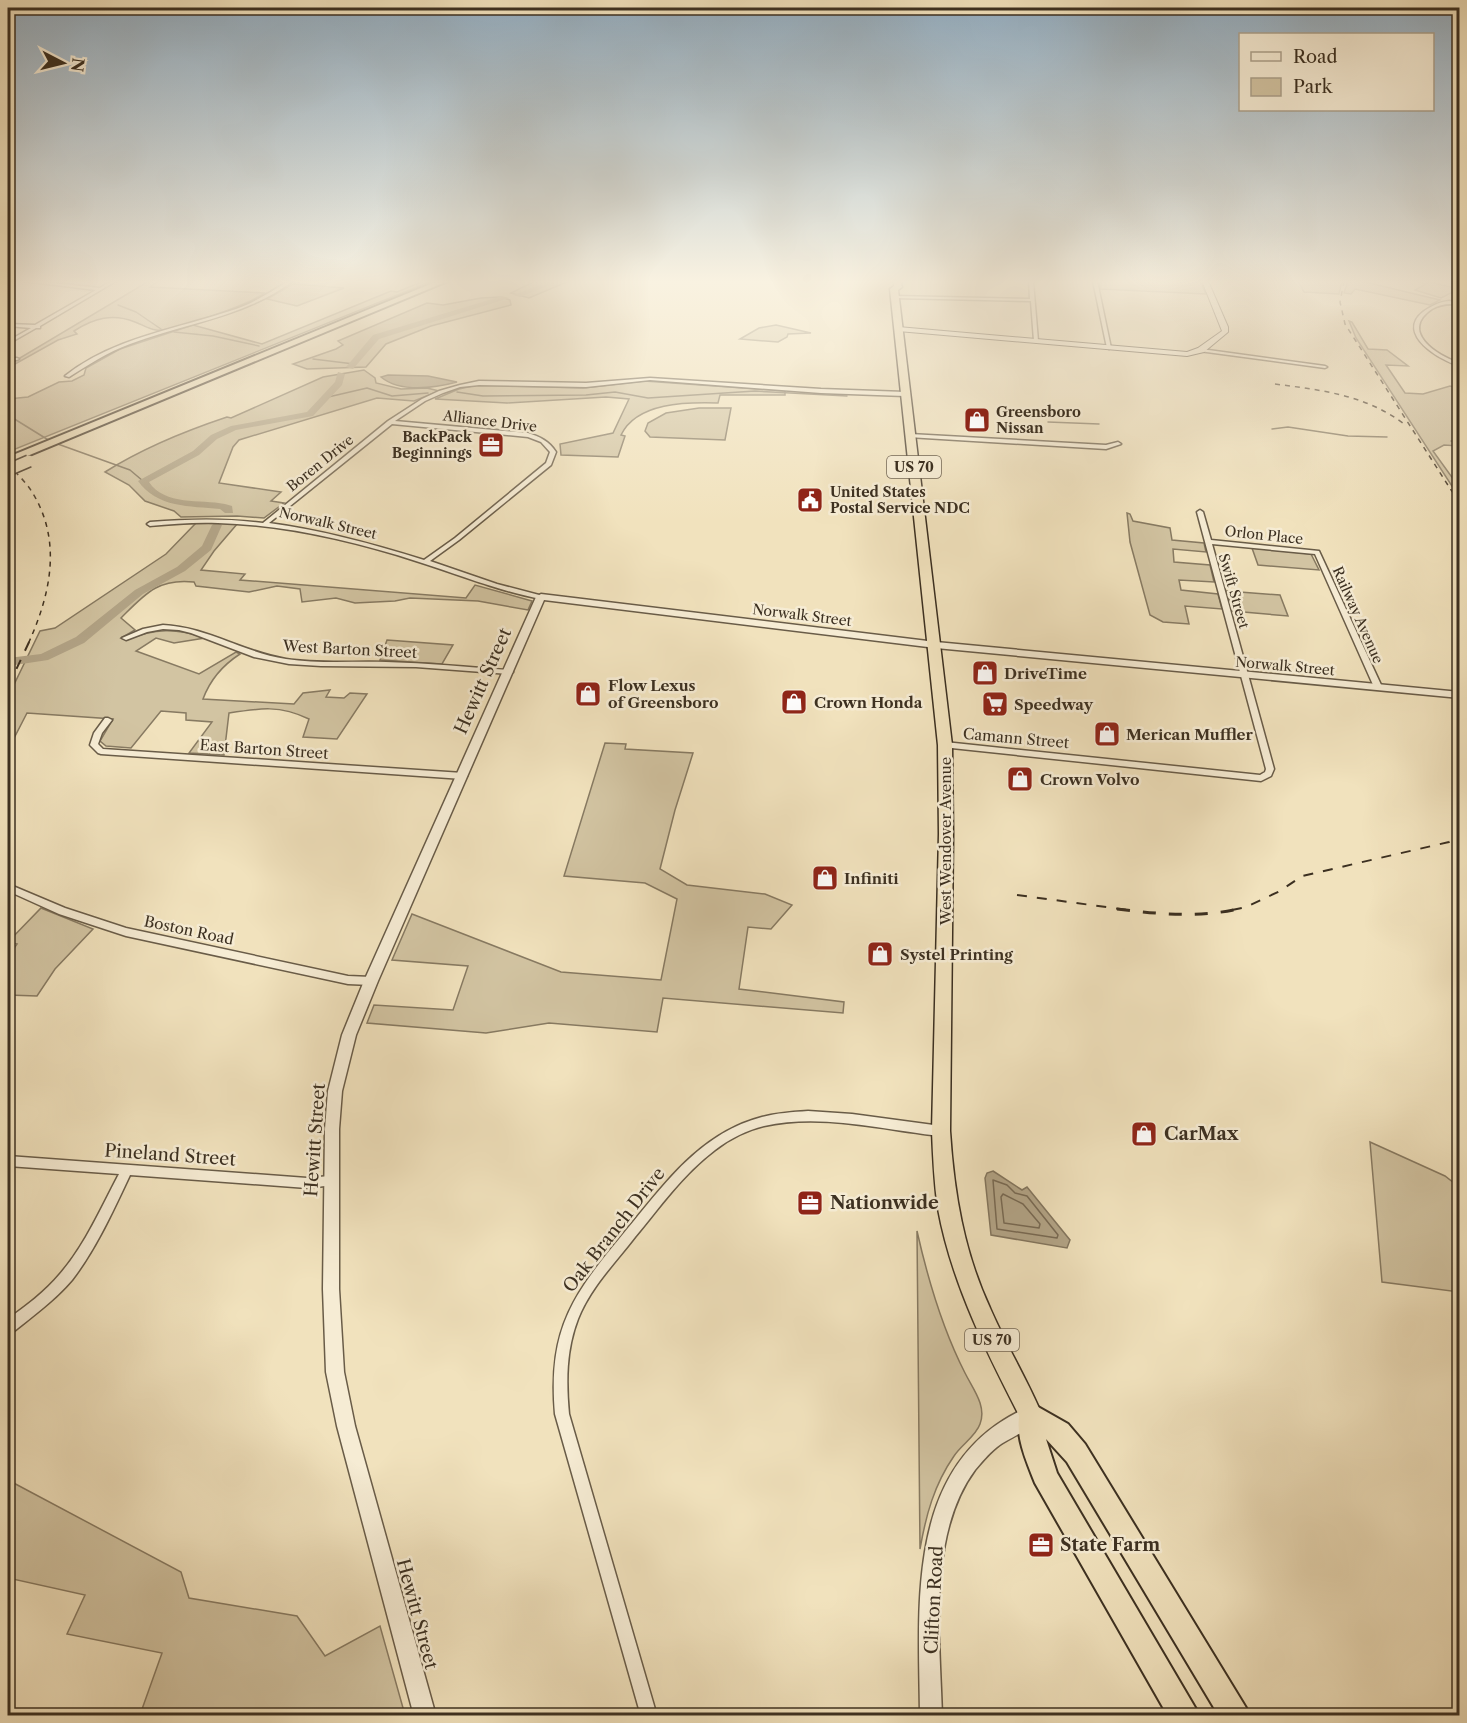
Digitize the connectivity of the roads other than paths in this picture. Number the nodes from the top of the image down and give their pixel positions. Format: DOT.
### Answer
graph roads {
  1 [pos="93,361"];
  2 [pos="254,361"];
  3 [pos="261,361"];
  4 [pos="902,361"];
  5 [pos="1284,361"];
  6 [pos="1325,367"];
  7 [pos="67,376"];
  8 [pos="905,393"];
  9 [pos="390,422"];
  10 [pos="910,436"];
  11 [pos="1118,444"];
  12 [pos="25,458"];
  13 [pos="8,461"];
  14 [pos="8,470"];
  15 [pos="1200,512"];
  16 [pos="266,523"];
  17 [pos="150,524"];
  18 [pos="1208,542"];
  19 [pos="1317,552"];
  20 [pos="425,562"];
  21 [pos="541,597"];
  22 [pos="126,638"];
  23 [pos="936,645"];
  24 [pos="509,672"];
  25 [pos="1246,676"];
  26 [pos="1378,687"];
  27 [pos="1460,695"];
  28 [pos="108,720"];
  29 [pos="945,745"];
  30 [pos="463,776"];
  31 [pos="8,887"];
  32 [pos="371,981"];
  33 [pos="941,1131"];
  34 [pos="8,1161"];
  35 [pos="127,1170"];
  36 [pos="330,1182"];
  37 [pos="8,1327"];
  38 [pos="1030,1415"];
  39 [pos="425,1716"];
  40 [pos="649,1716"];
  41 [pos="931,1716"];
  42 [pos="1185,1716"];
  43 [pos="1236,1716"];
  1 -- 7 [label="street"];
  2 -- 12 [label="highway"];
  3 -- 12 [label="highway"];
  4 -- 8 [label="highway, West Wendover Avenue / US 70"];
  5 -- 6 [label="street"];
  8 -- 9 [label="street, Boren Drive"];
  8 -- 10 [label="highway, West Wendover Avenue / US 70"];
  9 -- 16 [label="street, Boren Drive"];
  9 -- 20 [label="street, Alliance Drive"];
  10 -- 11 [label="street"];
  10 -- 23 [label="highway, West Wendover Avenue / US 70"];
  12 -- 13 [label="highway"];
  12 -- 14 [label="highway, bridge"];
  15 -- 18 [label="street, Swift Street"];
  16 -- 17 [label="street, Norwalk Street"];
  16 -- 20 [label="street, Norwalk Street"];
  18 -- 19 [label="street, Orlon Place"];
  18 -- 25 [label="street, Swift Street"];
  19 -- 26 [label="street, Railway Avenue"];
  20 -- 21 [label="street, Norwalk Street"];
  21 -- 23 [label="street, Norwalk Street"];
  21 -- 24 [label="street, Hewitt Street"];
  22 -- 24 [label="street, West Barton Street"];
  23 -- 25 [label="street, Norwalk Street"];
  23 -- 29 [label="highway, West Wendover Avenue / US 70"];
  24 -- 30 [label="street, Hewitt Street"];
  25 -- 26 [label="street, Norwalk Street"];
  25 -- 29 [label="street, Camann Street"];
  26 -- 27 [label="street, Norwalk Street"];
  28 -- 30 [label="street, East Barton Street"];
  29 -- 33 [label="highway, West Wendover Avenue / US 70"];
  30 -- 32 [label="street, Hewitt Street"];
  31 -- 32 [label="street, Boston Road"];
  32 -- 36 [label="street, Hewitt Street"];
  33 -- 38 [label="highway, West Wendover Avenue / US 70"];
  33 -- 40 [label="street, Oak Branch Drive"];
  34 -- 35 [label="street, Pineland Street"];
  35 -- 36 [label="street, Pineland Street"];
  35 -- 37 [label="street"];
  36 -- 39 [label="street, Hewitt Street"];
  38 -- 41 [label="street, Clifton Road"];
  38 -- 42 [label="highway, West Wendover Avenue / US 70"];
  38 -- 43 [label="highway"];
}
